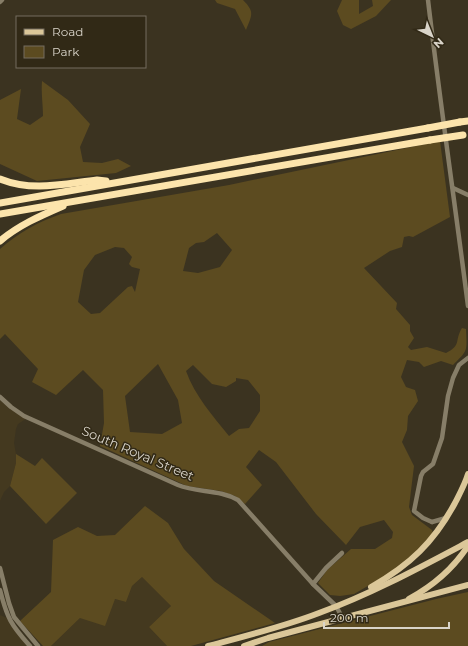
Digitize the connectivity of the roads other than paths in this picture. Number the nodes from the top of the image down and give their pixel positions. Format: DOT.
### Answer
graph roads {
  1 [pos="428,0"];
  2 [pos="468,121"];
  3 [pos="466,134"];
  4 [pos="0,179"];
  5 [pos="120,181"];
  6 [pos="453,188"];
  7 [pos="468,195"];
  8 [pos="0,203"];
  9 [pos="70,203"];
  10 [pos="0,214"];
  11 [pos="0,240"];
  12 [pos="468,306"];
  13 [pos="468,358"];
  14 [pos="0,397"];
  15 [pos="468,474"];
  16 [pos="446,518"];
  17 [pos="432,522"];
  18 [pos="434,536"];
  19 [pos="468,542"];
  20 [pos="468,546"];
  21 [pos="342,553"];
  22 [pos="0,568"];
  23 [pos="313,584"];
  24 [pos="468,585"];
  25 [pos="0,590"];
  26 [pos="344,603"];
  27 [pos="398,604"];
  28 [pos="336,606"];
  29 [pos="343,619"];
  30 [pos="30,646"];
  31 [pos="38,646"];
  32 [pos="208,646"];
  33 [pos="244,646"];
  1 -- 6 [label="street"];
  2 -- 5 [label="highway, bridge"];
  3 -- 9 [label="highway, bridge"];
  4 -- 5 [label="highway"];
  5 -- 8 [label="highway"];
  6 -- 7 [label="street"];
  6 -- 12 [label="street"];
  9 -- 10 [label="highway"];
  9 -- 11 [label="highway"];
  13 -- 17 [label="street"];
  14 -- 23 [label="street, South Royal Street"];
  15 -- 16 [label="main road"];
  16 -- 17 [label="street"];
  16 -- 18 [label="main road"];
  17 -- 18 [label="street"];
  18 -- 26 [label="main road"];
  19 -- 26 [label="main road"];
  20 -- 27 [label="main road"];
  21 -- 23 [label="street"];
  22 -- 31 [label="street"];
  23 -- 28 [label="street, South Royal Street"];
  24 -- 27 [label="main road"];
  25 -- 30 [label="street"];
  26 -- 28 [label="main road"];
  27 -- 29 [label="main road"];
  28 -- 29 [label="street, South Royal Street"];
  28 -- 32 [label="main road"];
  29 -- 33 [label="main road"];
}
